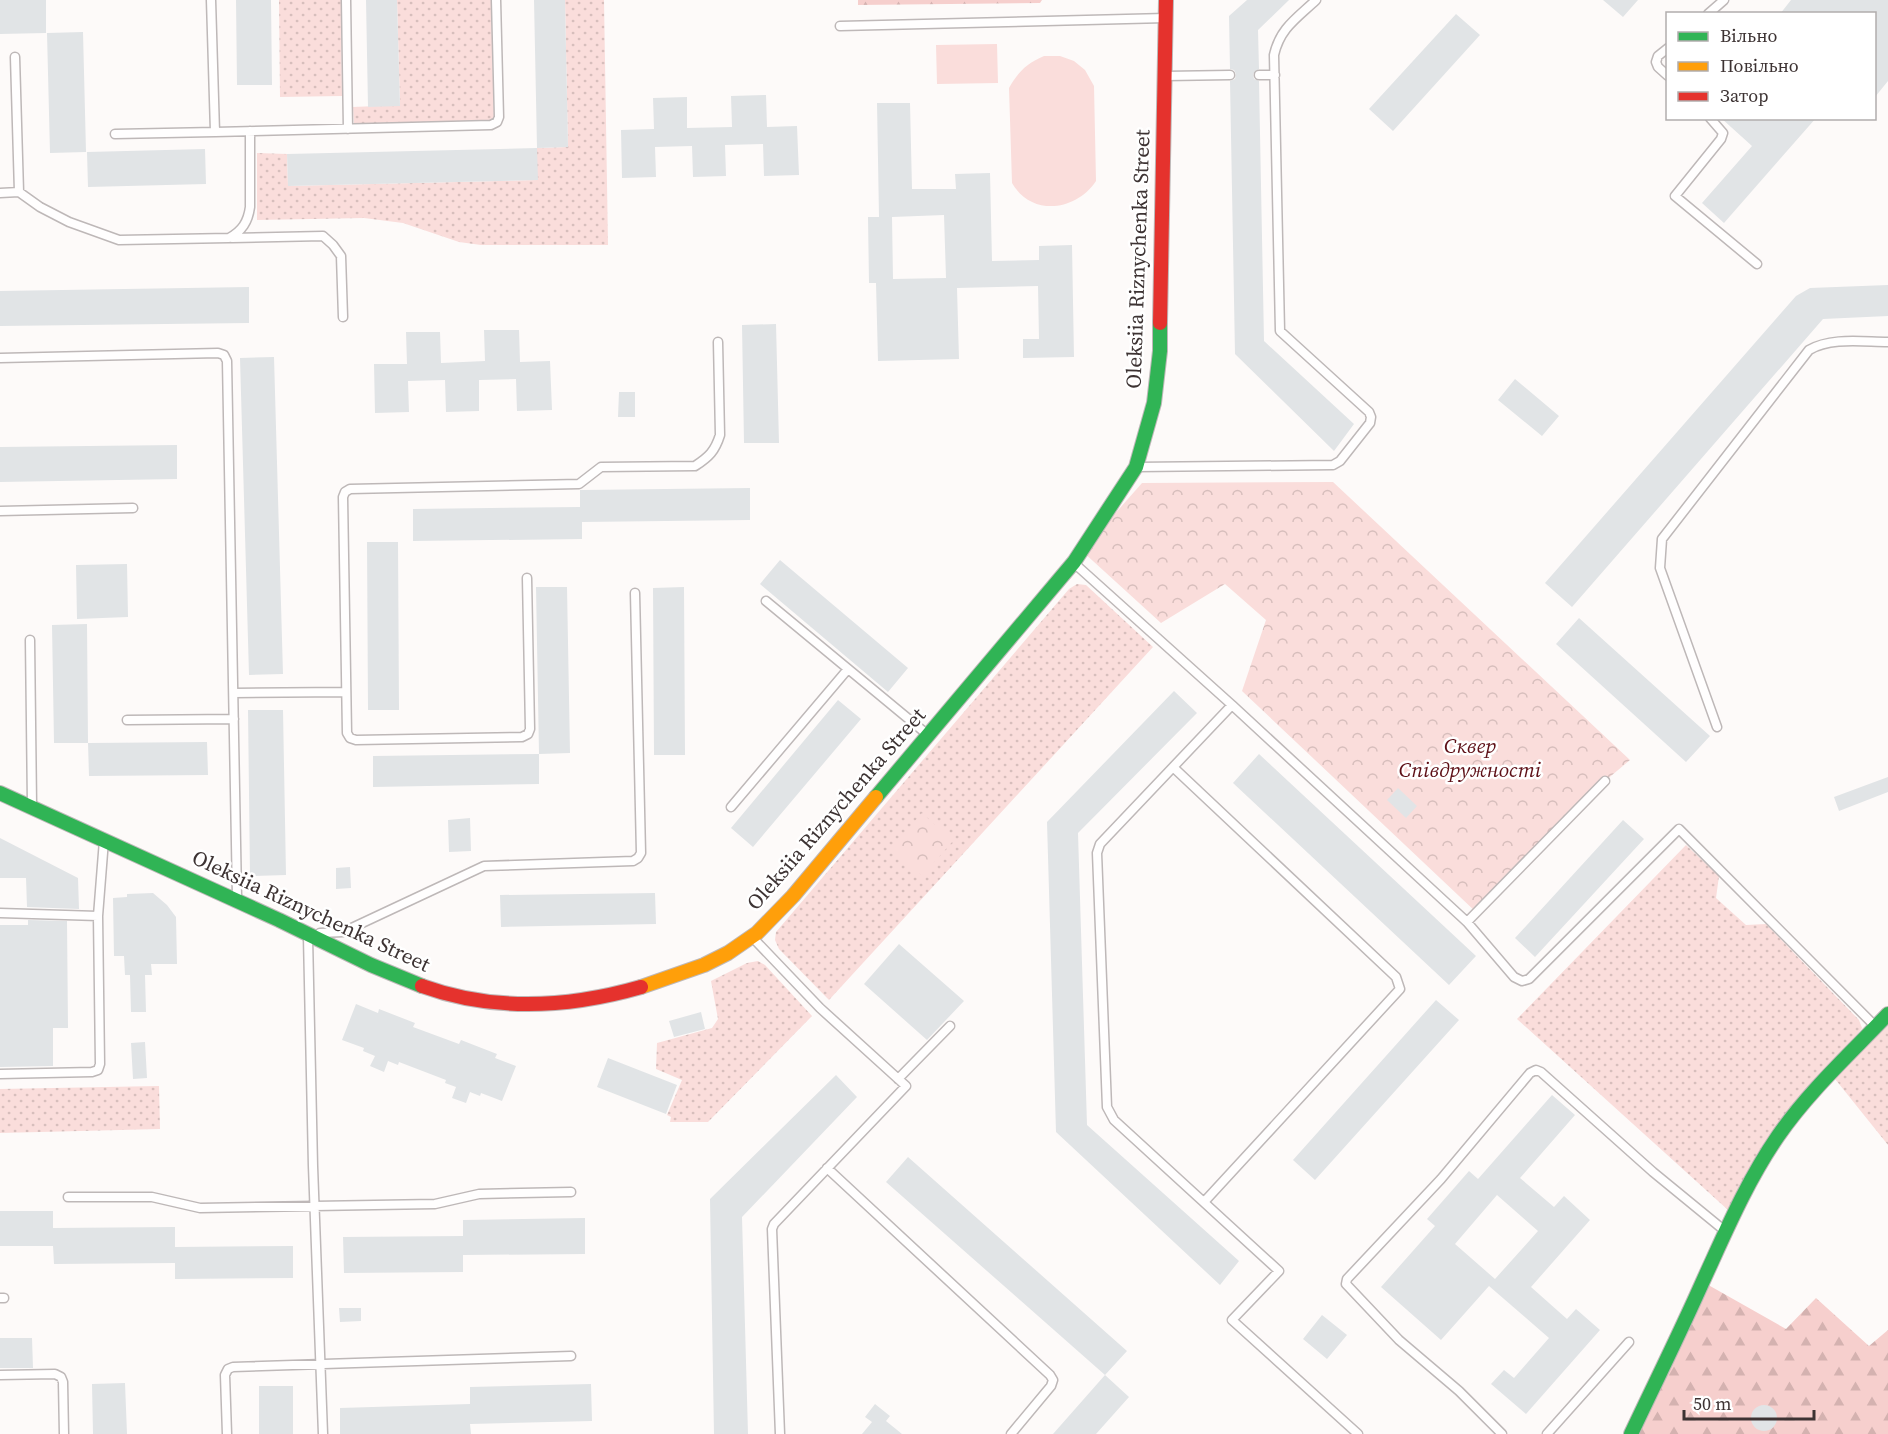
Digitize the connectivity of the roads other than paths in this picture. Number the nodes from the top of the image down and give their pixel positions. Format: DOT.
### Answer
graph roads {
  1 [pos="211,0"];
  2 [pos="346,0"];
  3 [pos="496,0"];
  4 [pos="1166,0"];
  5 [pos="1316,0"];
  6 [pos="1724,0"];
  7 [pos="1710,12"];
  8 [pos="1166,18"];
  9 [pos="840,26"];
  10 [pos="1666,50"];
  11 [pos="15,57"];
  12 [pos="1666,74"];
  13 [pos="1230,75"];
  14 [pos="1259,75"];
  15 [pos="1275,75"];
  16 [pos="1166,76"];
  17 [pos="1712,120"];
  18 [pos="348,129"];
  19 [pos="250,131"];
  20 [pos="215,132"];
  21 [pos="115,134"];
  22 [pos="19,192"];
  23 [pos="0,193"];
  24 [pos="229,238"];
  25 [pos="1757,264"];
  26 [pos="343,317"];
  27 [pos="718,342"];
  28 [pos="1888,342"];
  29 [pos="0,358"];
  30 [pos="1136,467"];
  31 [pos="133,508"];
  32 [pos="0,510"];
  33 [pos="1074,562"];
  34 [pos="527,578"];
  35 [pos="635,593"];
  36 [pos="766,601"];
  37 [pos="30,640"];
  38 [pos="848,669"];
  39 [pos="346,692"];
  40 [pos="234,693"];
  41 [pos="1232,705"];
  42 [pos="234,719"];
  43 [pos="127,720"];
  44 [pos="1717,727"];
  45 [pos="929,735"];
  46 [pos="1174,768"];
  47 [pos="1605,781"];
  48 [pos="0,793"];
  49 [pos="32,806"];
  50 [pos="731,807"];
  51 [pos="104,840"];
  52 [pos="237,901"];
  53 [pos="0,913"];
  54 [pos="98,916"];
  55 [pos="1467,922"];
  56 [pos="308,933"];
  57 [pos="752,937"];
  58 [pos="1888,1014"];
  59 [pos="950,1026"];
  60 [pos="1875,1027"];
  61 [pos="0,1074"];
  62 [pos="898,1079"];
  63 [pos="827,1168"];
  64 [pos="572,1192"];
  65 [pos="68,1197"];
  66 [pos="1204,1202"];
  67 [pos="315,1205"];
  68 [pos="1725,1231"];
  69 [pos="1629,1342"];
  70 [pos="571,1356"];
  71 [pos="321,1363"];
  72 [pos="0,1375"];
  73 [pos="1355,1433"];
  74 [pos="64,1434"];
  75 [pos="227,1434"];
  76 [pos="323,1434"];
  77 [pos="780,1434"];
  78 [pos="1011,1434"];
  79 [pos="1502,1434"];
  80 [pos="1547,1434"];
  81 [pos="1631,1434"];
  1 -- 20 [label="lane"];
  2 -- 18 [label="lane"];
  3 -- 18 [label="lane"];
  4 -- 8 [label="street, Oleksiia Riznychenka Street"];
  5 -- 15 [label="lane"];
  6 -- 7 [label="lane"];
  8 -- 9 [label="lane"];
  8 -- 16 [label="street, Oleksiia Riznychenka Street"];
  10 -- 12 [label="lane"];
  11 -- 22 [label="lane"];
  13 -- 16 [label="lane"];
  14 -- 15 [label="lane"];
  15 -- 30 [label="lane"];
  16 -- 30 [label="street, Oleksiia Riznychenka Street"];
  17 -- 25 [label="lane"];
  18 -- 19 [label="lane"];
  19 -- 20 [label="lane"];
  19 -- 24 [label="lane"];
  20 -- 21 [label="lane"];
  22 -- 23 [label="lane"];
  22 -- 24 [label="lane"];
  24 -- 26 [label="lane"];
  27 -- 39 [label="lane"];
  28 -- 44 [label="lane"];
  29 -- 40 [label="lane"];
  30 -- 33 [label="street, Oleksiia Riznychenka Street"];
  31 -- 32 [label="lane"];
  33 -- 41 [label="lane"];
  33 -- 45 [label="street, Oleksiia Riznychenka Street"];
  34 -- 39 [label="lane"];
  35 -- 56 [label="lane"];
  36 -- 38 [label="lane"];
  37 -- 49 [label="lane"];
  38 -- 45 [label="lane"];
  38 -- 50 [label="lane"];
  39 -- 40 [label="lane"];
  40 -- 42 [label="lane"];
  41 -- 46 [label="lane"];
  41 -- 55 [label="lane"];
  42 -- 43 [label="lane"];
  42 -- 52 [label="lane"];
  45 -- 57 [label="street, Oleksiia Riznychenka Street"];
  46 -- 66 [label="lane"];
  46 -- 66 [label="lane"];
  47 -- 55 [label="lane"];
  48 -- 49 [label="street, Oleksiia Riznychenka Street"];
  49 -- 51 [label="street, Oleksiia Riznychenka Street"];
  51 -- 52 [label="street, Oleksiia Riznychenka Street"];
  51 -- 54 [label="lane"];
  52 -- 56 [label="street, Oleksiia Riznychenka Street"];
  53 -- 54 [label="lane"];
  54 -- 61 [label="lane"];
  55 -- 60 [label="lane"];
  56 -- 57 [label="street, Oleksiia Riznychenka Street"];
  56 -- 67 [label="lane"];
  57 -- 62 [label="lane"];
  58 -- 60 [label="street"];
  59 -- 62 [label="lane"];
  60 -- 68 [label="street"];
  62 -- 63 [label="lane"];
  63 -- 77 [label="lane"];
  63 -- 78 [label="lane"];
  64 -- 67 [label="lane"];
  65 -- 67 [label="lane"];
  66 -- 73 [label="lane"];
  67 -- 71 [label="lane"];
  68 -- 79 [label="lane"];
  68 -- 81 [label="street"];
  69 -- 80 [label="lane"];
  70 -- 71 [label="lane"];
  71 -- 75 [label="lane"];
  71 -- 76 [label="lane"];
  72 -- 74 [label="lane"];
}
